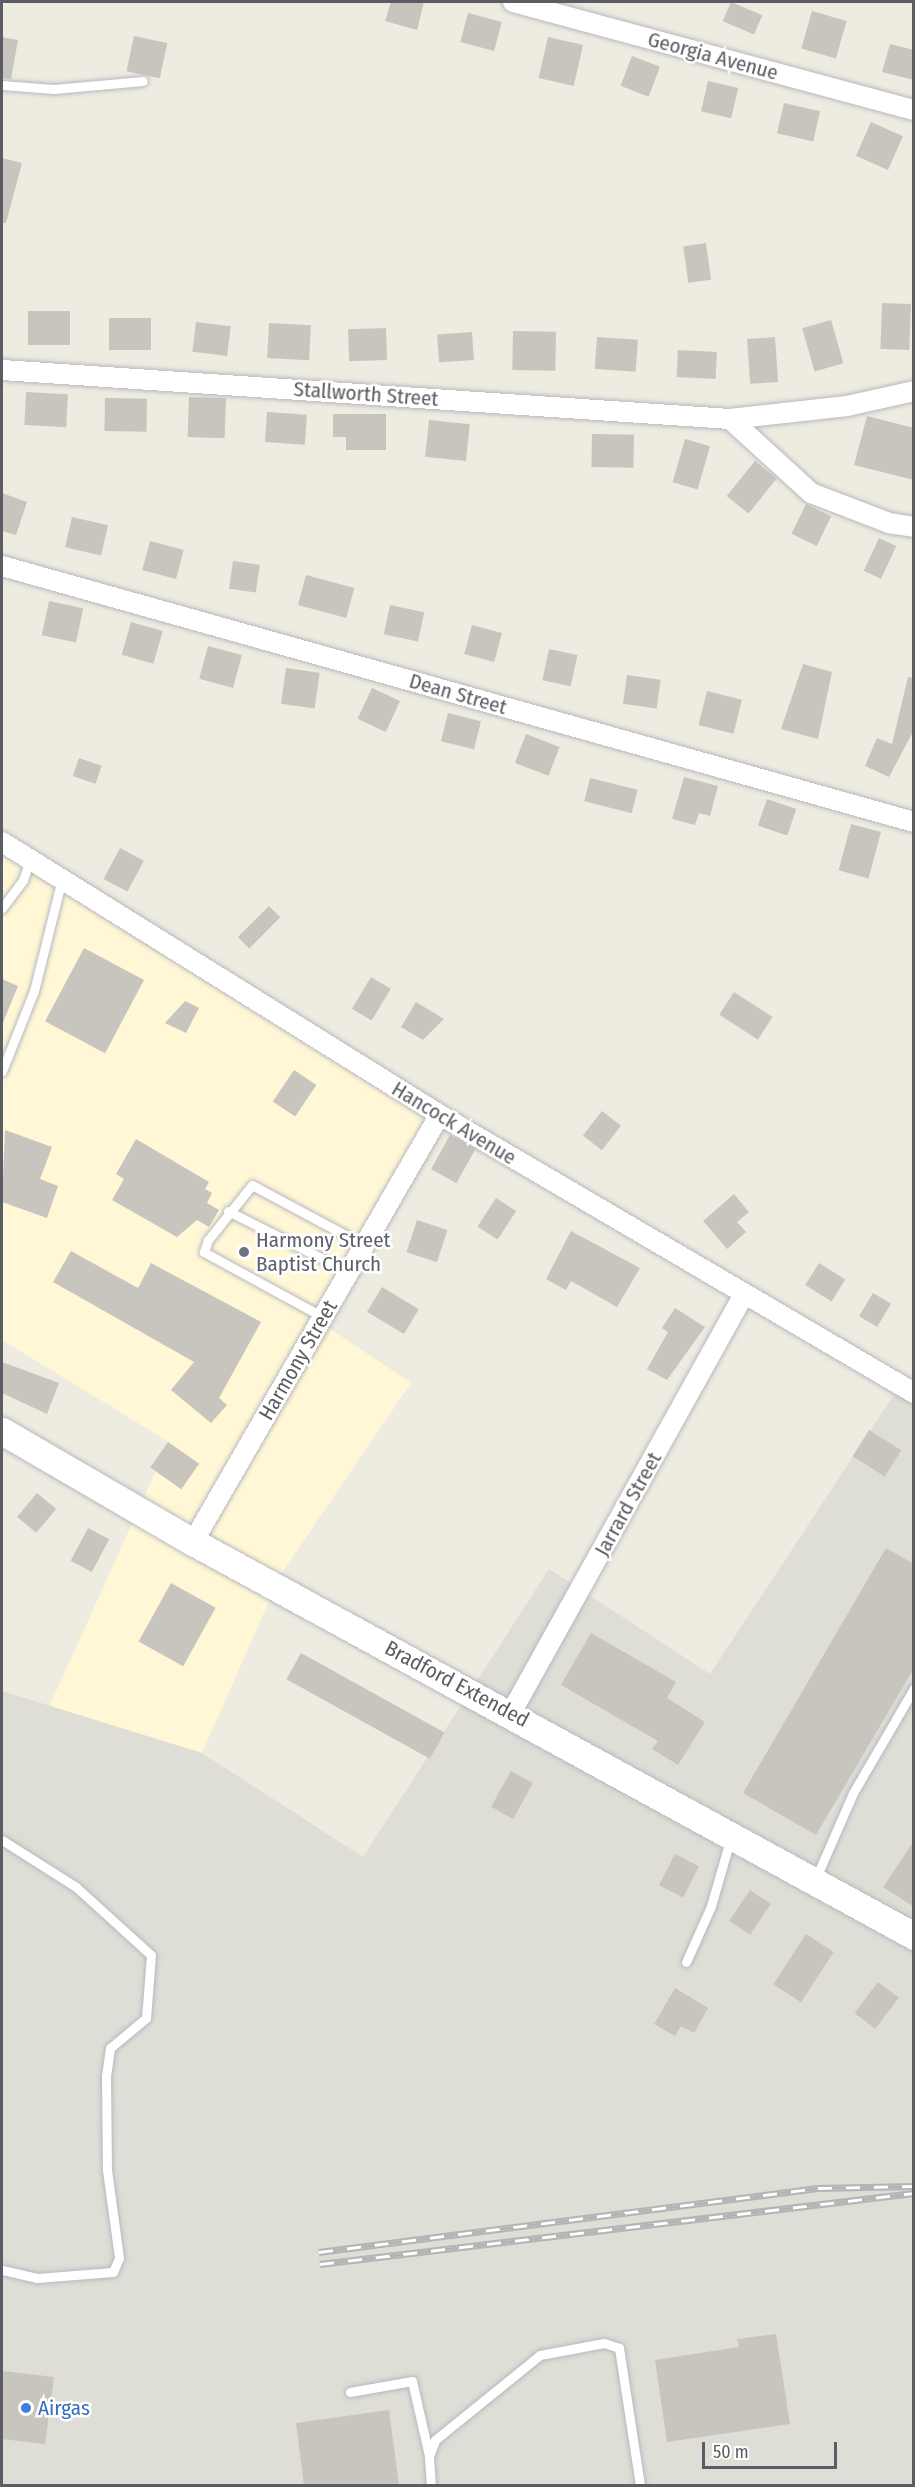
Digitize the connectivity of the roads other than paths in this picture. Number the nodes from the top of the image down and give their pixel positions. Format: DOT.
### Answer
graph roads {
  1 [pos="513,2"];
  2 [pos="143,81"];
  3 [pos="2,85"];
  4 [pos="914,110"];
  5 [pos="2,370"];
  6 [pos="914,391"];
  7 [pos="730,419"];
  8 [pos="914,527"];
  9 [pos="2,566"];
  10 [pos="914,822"];
  11 [pos="2,842"];
  12 [pos="30,860"];
  13 [pos="62,879"];
  14 [pos="2,908"];
  15 [pos="2,1071"];
  16 [pos="440,1115"];
  17 [pos="228,1211"];
  18 [pos="364,1245"];
  19 [pos="349,1272"];
  20 [pos="744,1295"];
  21 [pos="323,1317"];
  22 [pos="914,1393"];
  23 [pos="2,1431"];
  24 [pos="193,1542"];
  25 [pos="914,1688"];
  26 [pos="511,1713"];
  27 [pos="731,1835"];
  28 [pos="2,1840"];
  29 [pos="814,1881"];
  30 [pos="914,1936"];
  31 [pos="686,1962"];
  32 [pos="2,2270"];
  33 [pos="350,2392"];
  34 [pos="429,2456"];
  35 [pos="431,2486"];
  36 [pos="640,2486"];
  1 -- 4 [label="street, Georgia Avenue"];
  2 -- 3 [label="lane"];
  5 -- 7 [label="street, Stallworth Street"];
  6 -- 7 [label="street, Stallworth Street"];
  7 -- 8 [label="street"];
  9 -- 10 [label="street, Dean Street"];
  11 -- 12 [label="street, Hancock Avenue"];
  12 -- 13 [label="street, Hancock Avenue"];
  12 -- 14 [label="lane"];
  13 -- 15 [label="lane"];
  13 -- 16 [label="street, Hancock Avenue"];
  16 -- 18 [label="street, Harmony Street"];
  16 -- 20 [label="street, Hancock Avenue"];
  17 -- 18 [label="lane"];
  17 -- 19 [label="lane"];
  17 -- 21 [label="lane"];
  18 -- 19 [label="street, Harmony Street"];
  19 -- 21 [label="street, Harmony Street"];
  20 -- 22 [label="street, Hancock Avenue"];
  20 -- 26 [label="street, Jarrard Street"];
  21 -- 24 [label="street, Harmony Street"];
  23 -- 24 [label="street, Bradford Extended"];
  24 -- 26 [label="street, Bradford Extended"];
  25 -- 29 [label="lane"];
  26 -- 27 [label="street, Bradford Extended"];
  27 -- 29 [label="street, Bradford Extended"];
  27 -- 31 [label="lane"];
  28 -- 32 [label="lane"];
  29 -- 30 [label="street, Bradford Extended"];
  33 -- 34 [label="lane"];
  34 -- 35 [label="lane"];
  34 -- 36 [label="lane"];
}
